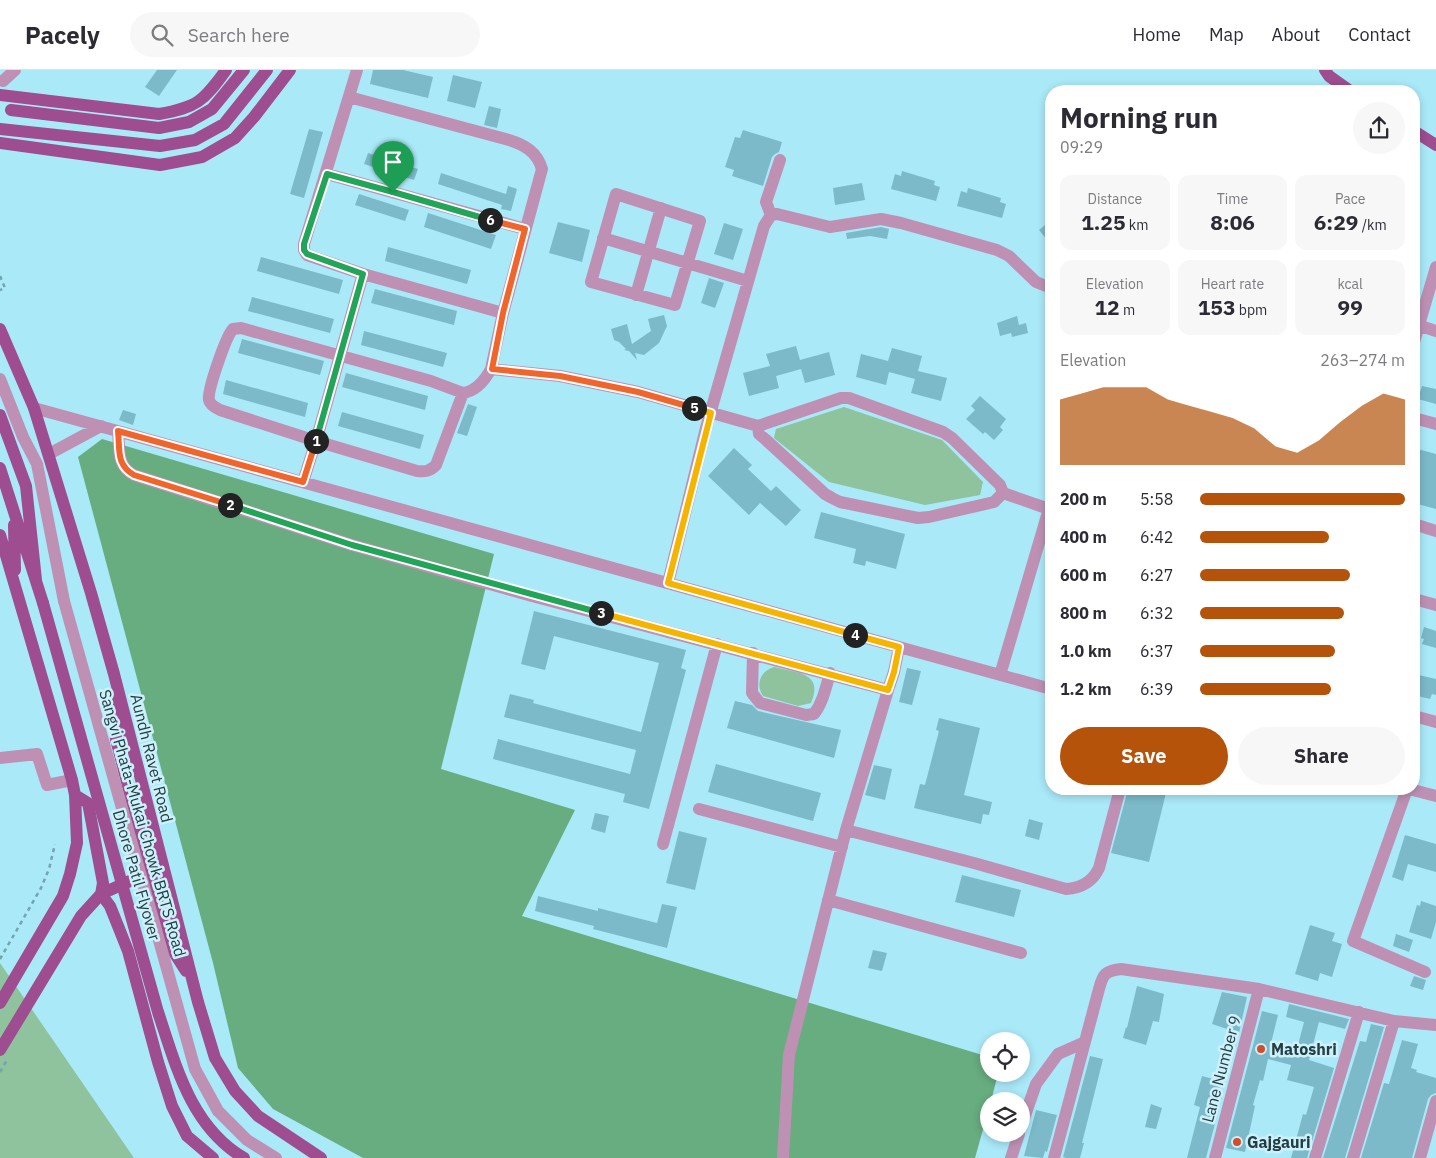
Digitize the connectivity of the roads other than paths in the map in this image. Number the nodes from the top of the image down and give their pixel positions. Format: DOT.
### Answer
graph roads {
  1 [pos="15,70"];
  2 [pos="226,70"];
  3 [pos="244,70"];
  4 [pos="267,70"];
  5 [pos="290,70"];
  6 [pos="357,70"];
  7 [pos="1325,70"];
  8 [pos="3,81"];
  9 [pos="1342,85"];
  10 [pos="0,95"];
  11 [pos="349,97"];
  12 [pos="11,110"];
  13 [pos="0,129"];
  14 [pos="1420,135"];
  15 [pos="0,143"];
  16 [pos="1436,145"];
  17 [pos="780,160"];
  18 [pos="327,174"];
  19 [pos="661,208"];
  20 [pos="771,215"];
  21 [pos="525,229"];
  22 [pos="603,238"];
  23 [pos="648,251"];
  24 [pos="688,263"];
  25 [pos="1436,267"];
  26 [pos="363,274"];
  27 [pos="748,281"];
  28 [pos="1045,286"];
  29 [pos="636,294"];
  30 [pos="503,313"];
  31 [pos="1420,319"];
  32 [pos="1420,326"];
  33 [pos="0,329"];
  34 [pos="1436,330"];
  35 [pos="0,338"];
  36 [pos="340,356"];
  37 [pos="492,369"];
  38 [pos="0,379"];
  39 [pos="463,392"];
  40 [pos="34,408"];
  41 [pos="711,413"];
  42 [pos="0,415"];
  43 [pos="1420,420"];
  44 [pos="1436,424"];
  45 [pos="101,426"];
  46 [pos="758,426"];
  47 [pos="118,431"];
  48 [pos="316,441"];
  49 [pos="49,454"];
  50 [pos="38,464"];
  51 [pos="0,468"];
  52 [pos="303,482"];
  53 [pos="1003,493"];
  54 [pos="1045,504"];
  55 [pos="13,508"];
  56 [pos="1045,522"];
  57 [pos="1420,526"];
  58 [pos="1436,531"];
  59 [pos="0,535"];
  60 [pos="36,580"];
  61 [pos="668,583"];
  62 [pos="16,587"];
  63 [pos="1420,601"];
  64 [pos="1436,605"];
  65 [pos="717,644"];
  66 [pos="899,647"];
  67 [pos="753,653"];
  68 [pos="830,673"];
  69 [pos="114,674"];
  70 [pos="1000,675"];
  71 [pos="1045,687"];
  72 [pos="888,690"];
  73 [pos="1420,718"];
  74 [pos="1436,722"];
  75 [pos="0,758"];
  76 [pos="72,780"];
  77 [pos="1420,792"];
  78 [pos="75,795"];
  79 [pos="1118,795"];
  80 [pos="1406,795"];
  81 [pos="1436,796"];
  82 [pos="699,809"];
  83 [pos="846,830"];
  84 [pos="663,844"];
  85 [pos="842,847"];
  86 [pos="150,872"];
  87 [pos="101,894"];
  88 [pos="828,900"];
  89 [pos="1021,953"];
  90 [pos="1425,972"];
  91 [pos="193,981"];
  92 [pos="1259,988"];
  93 [pos="0,1003"];
  94 [pos="1359,1012"];
  95 [pos="1394,1021"];
  96 [pos="1436,1025"];
  97 [pos="1085,1042"];
  98 [pos="0,1050"];
  99 [pos="1030,1101"];
  100 [pos="1436,1101"];
  101 [pos="1016,1142"];
  102 [pos="213,1158"];
  103 [pos="244,1158"];
  104 [pos="276,1158"];
  105 [pos="321,1158"];
  106 [pos="783,1158"];
  107 [pos="1011,1158"];
  108 [pos="1054,1158"];
  109 [pos="1215,1158"];
  110 [pos="1315,1158"];
  111 [pos="1353,1158"];
  112 [pos="1420,1158"];
  1 -- 8 [label="street"];
  2 -- 10 [label="main road"];
  3 -- 12 [label="main road"];
  4 -- 13 [label="main road"];
  5 -- 15 [label="main road"];
  6 -- 11 [label="street"];
  7 -- 9 [label="main road"];
  11 -- 18 [label="street"];
  11 -- 21 [label="street"];
  14 -- 16 [label="main road"];
  17 -- 20 [label="street"];
  18 -- 21 [label="street"];
  18 -- 26 [label="street"];
  19 -- 22 [label="street"];
  19 -- 23 [label="street"];
  19 -- 24 [label="street"];
  20 -- 27 [label="street"];
  20 -- 28 [label="street"];
  21 -- 30 [label="street"];
  22 -- 23 [label="street"];
  22 -- 29 [label="street"];
  23 -- 24 [label="street"];
  23 -- 29 [label="street"];
  24 -- 27 [label="street"];
  24 -- 29 [label="street"];
  25 -- 31 [label="street"];
  26 -- 30 [label="street"];
  26 -- 36 [label="street"];
  27 -- 41 [label="street"];
  30 -- 37 [label="street"];
  32 -- 34 [label="street"];
  33 -- 40 [label="main road, Aundh Ravet Road"];
  35 -- 50 [label="street, Sangvi Phata-Mukai Chowk BRTS Road"];
  36 -- 39 [label="street"];
  36 -- 48 [label="street"];
  36 -- 48 [label="street"];
  37 -- 39 [label="street"];
  37 -- 41 [label="street"];
  38 -- 50 [label="street, Sangvi Phata-Mukai Chowk BRTS Road"];
  39 -- 48 [label="street"];
  40 -- 45 [label="street"];
  40 -- 49 [label="main road, Aundh Ravet Road"];
  41 -- 46 [label="street"];
  41 -- 61 [label="street"];
  42 -- 60 [label="main road"];
  43 -- 44 [label="street"];
  45 -- 47 [label="street"];
  45 -- 49 [label="street"];
  46 -- 53 [label="street"];
  46 -- 53 [label="street"];
  47 -- 52 [label="street"];
  47 -- 65 [label="street"];
  48 -- 52 [label="street"];
  49 -- 69 [label="main road, Aundh Ravet Road"];
  50 -- 104 [label="street, Sangvi Phata-Mukai Chowk BRTS Road, bridge"];
  51 -- 55 [label="main road"];
  52 -- 61 [label="street"];
  53 -- 54 [label="street"];
  55 -- 60 [label="main road"];
  55 -- 62 [label="main road"];
  56 -- 70 [label="street"];
  57 -- 58 [label="street"];
  59 -- 62 [label="main road"];
  60 -- 103 [label="main road, Dhore Patil Flyover, bridge"];
  61 -- 66 [label="street"];
  62 -- 76 [label="main road"];
  63 -- 64 [label="street"];
  65 -- 67 [label="street"];
  65 -- 84 [label="street"];
  66 -- 70 [label="street"];
  66 -- 72 [label="street"];
  67 -- 68 [label="street"];
  67 -- 68 [label="street"];
  68 -- 72 [label="street"];
  69 -- 86 [label="main road"];
  69 -- 91 [label="main road, Aundh Ravet Road"];
  70 -- 71 [label="street"];
  72 -- 83 [label="street"];
  73 -- 74 [label="street"];
  75 -- 76 [label="street"];
  76 -- 78 [label="main road"];
  77 -- 81 [label="street"];
  78 -- 87 [label="main road"];
  78 -- 93 [label="main road"];
  79 -- 83 [label="street"];
  80 -- 90 [label="street"];
  82 -- 85 [label="street"];
  83 -- 85 [label="street"];
  85 -- 88 [label="street"];
  86 -- 87 [label="main road"];
  86 -- 91 [label="main road"];
  87 -- 98 [label="main road"];
  87 -- 102 [label="main road"];
  88 -- 89 [label="street"];
  88 -- 106 [label="street"];
  91 -- 105 [label="main road, Aundh Ravet Road"];
  92 -- 94 [label="street"];
  92 -- 97 [label="street"];
  92 -- 109 [label="street, Lane Number 9"];
  94 -- 95 [label="street"];
  94 -- 110 [label="street"];
  95 -- 96 [label="street"];
  95 -- 111 [label="street"];
  97 -- 99 [label="street"];
  97 -- 108 [label="street"];
  100 -- 112 [label="street"];
  101 -- 107 [label="street"];
}
